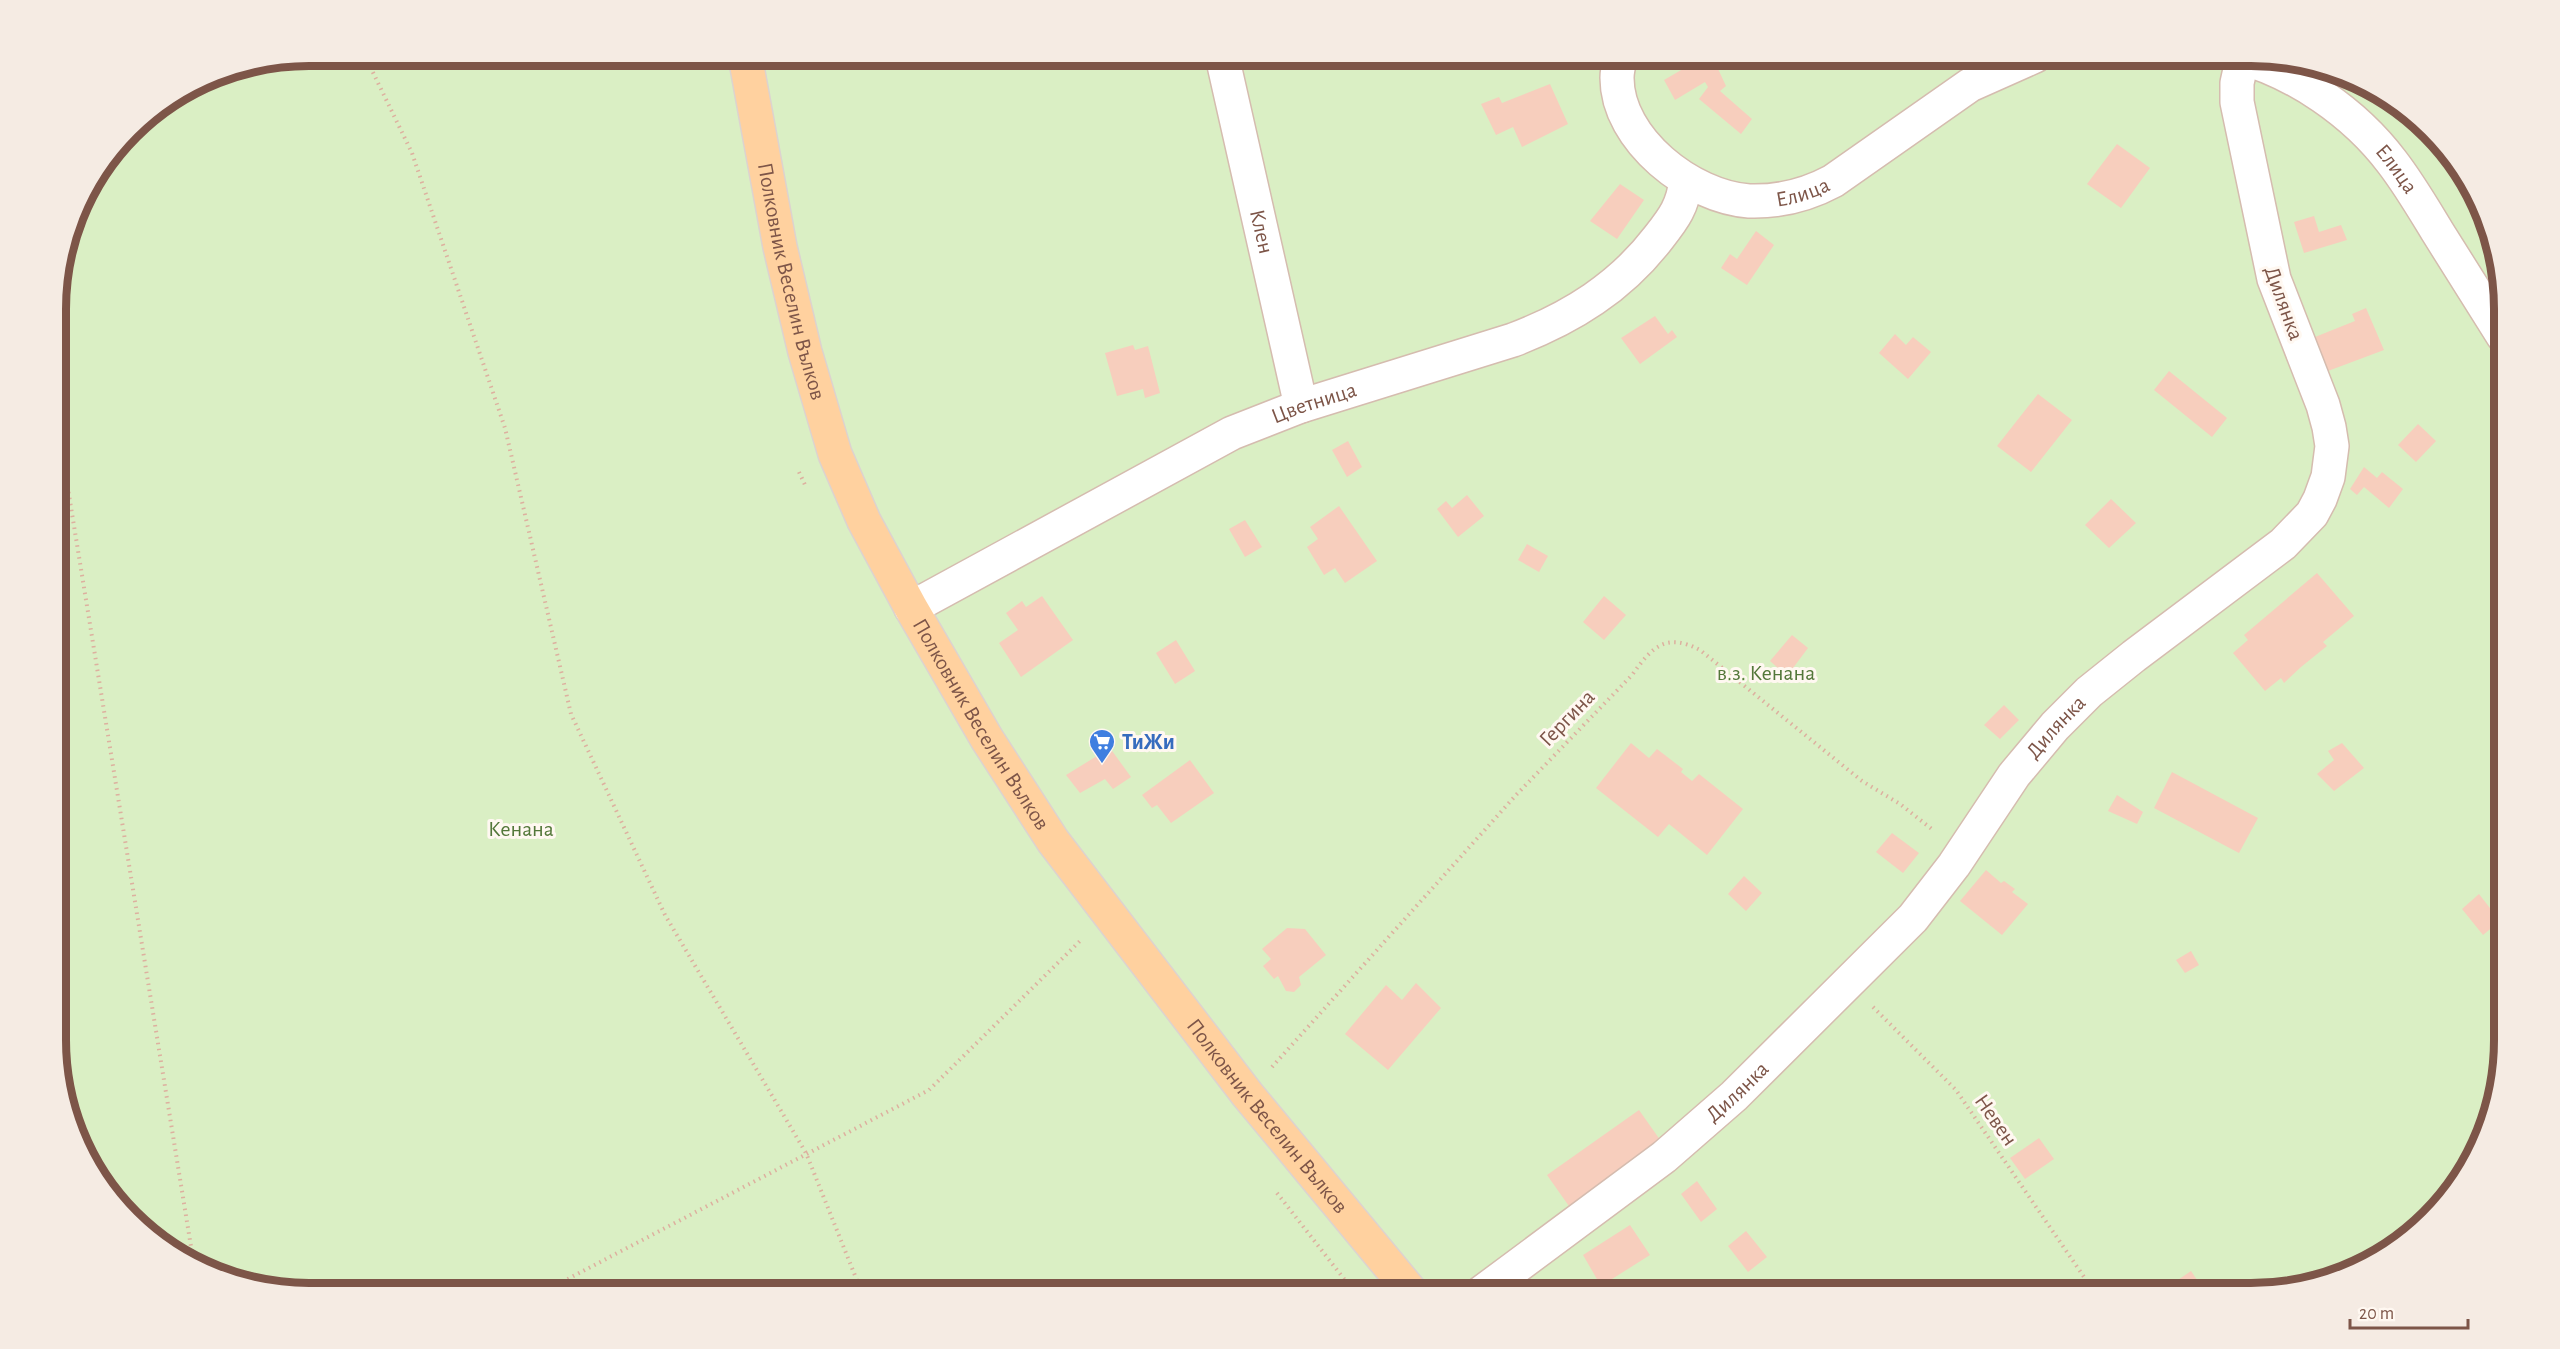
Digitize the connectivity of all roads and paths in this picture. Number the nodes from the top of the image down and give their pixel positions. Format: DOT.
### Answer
graph roads {
  1 [pos="370,66"];
  2 [pos="747,66"];
  3 [pos="1224,66"];
  4 [pos="1619,66"];
  5 [pos="2013,66"];
  6 [pos="2239,66"];
  7 [pos="2266,67"];
  8 [pos="1686,180"];
  9 [pos="2494,322"];
  10 [pos="1301,406"];
  11 [pos="66,478"];
  12 [pos="911,608"];
  13 [pos="1963,853"];
  14 [pos="1108,915"];
  15 [pos="1849,984"];
  16 [pos="1247,1094"];
  17 [pos="806,1153"];
  18 [pos="192,1252"];
  19 [pos="560,1283"];
  20 [pos="858,1283"];
  21 [pos="1404,1283"];
  22 [pos="1494,1283"];
  23 [pos="2088,1283"];
  1 -- 17 [label="path"];
  2 -- 12 [label="main road, Полковник Веселин Вълков"];
  3 -- 10 [label="street, Клен"];
  4 -- 8 [label="street, Елица"];
  5 -- 8 [label="street, Елица"];
  6 -- 13 [label="street, Дилянка"];
  7 -- 9 [label="street, Елица"];
  8 -- 10 [label="street, Цветница"];
  10 -- 12 [label="street, Цветница"];
  11 -- 18 [label="path"];
  12 -- 14 [label="main road, Полковник Веселин Вълков"];
  13 -- 15 [label="street, Дилянка"];
  13 -- 16 [label="path, Гергина"];
  14 -- 16 [label="main road, Полковник Веселин Вълков"];
  14 -- 17 [label="path"];
  15 -- 22 [label="street, Дилянка"];
  15 -- 23 [label="path, Невен"];
  16 -- 21 [label="main road, Полковник Веселин Вълков"];
  17 -- 19 [label="path"];
  17 -- 20 [label="path"];
}
